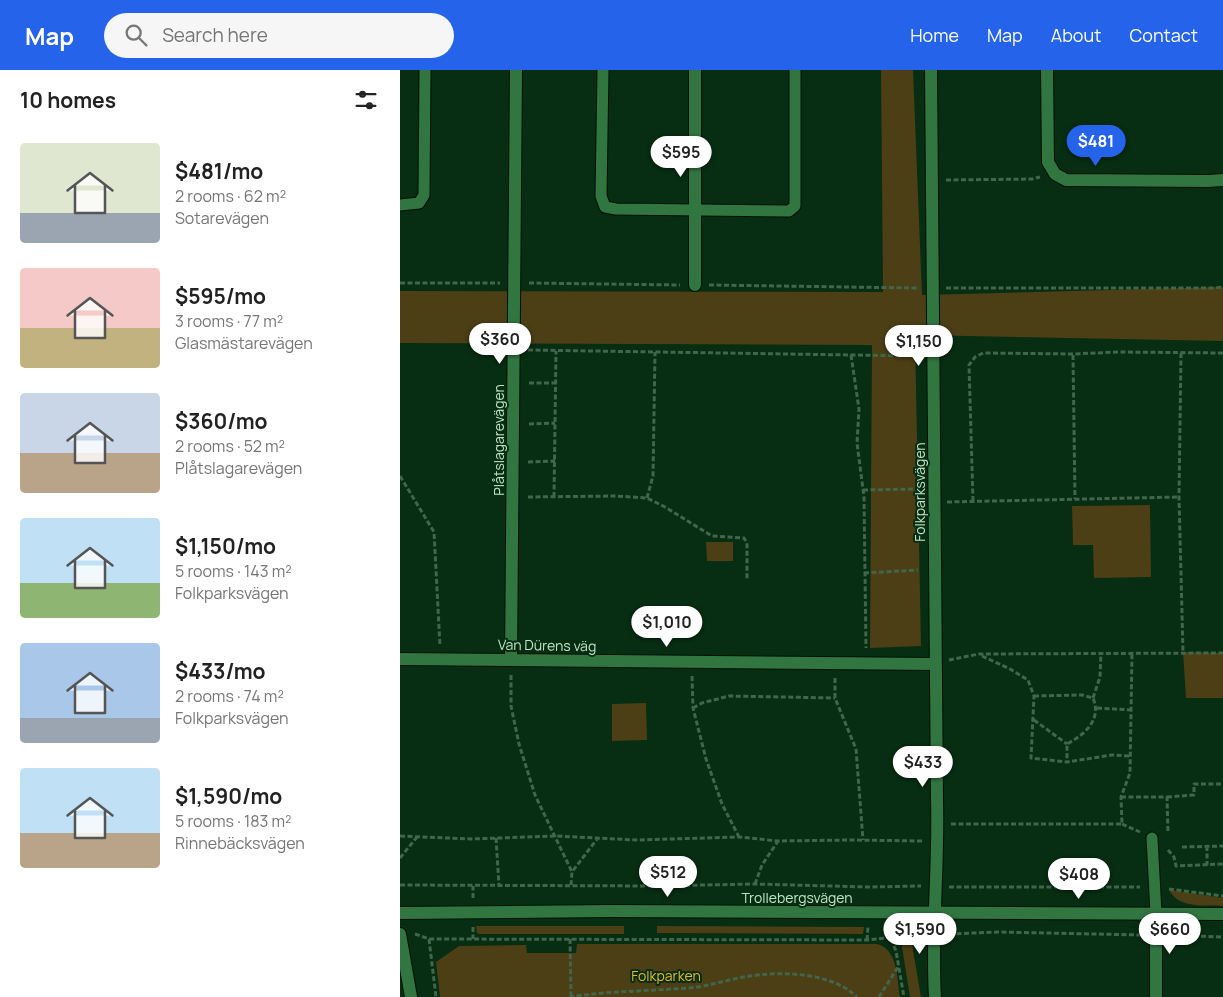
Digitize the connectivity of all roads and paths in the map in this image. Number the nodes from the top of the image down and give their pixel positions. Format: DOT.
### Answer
graph roads {
  1 [pos="425,70"];
  2 [pos="516,70"];
  3 [pos="603,70"];
  4 [pos="695,70"];
  5 [pos="795,70"];
  6 [pos="931,70"];
  7 [pos="1047,70"];
  8 [pos="1055,174"];
  9 [pos="1223,180"];
  10 [pos="931,181"];
  11 [pos="400,204"];
  12 [pos="694,209"];
  13 [pos="400,283"];
  14 [pos="514,283"];
  15 [pos="695,285"];
  16 [pos="1223,287"];
  17 [pos="932,288"];
  18 [pos="514,350"];
  19 [pos="556,351"];
  20 [pos="655,352"];
  21 [pos="1181,353"];
  22 [pos="1223,353"];
  23 [pos="1073,354"];
  24 [pos="851,355"];
  25 [pos="932,356"];
  26 [pos="513,383"];
  27 [pos="556,383"];
  28 [pos="555,423"];
  29 [pos="513,424"];
  30 [pos="555,461"];
  31 [pos="513,462"];
  32 [pos="400,476"];
  33 [pos="863,490"];
  34 [pos="934,495"];
  35 [pos="512,497"];
  36 [pos="554,497"];
  37 [pos="1179,497"];
  38 [pos="647,498"];
  39 [pos="1075,499"];
  40 [pos="973,501"];
  41 [pos="934,570"];
  42 [pos="864,572"];
  43 [pos="747,580"];
  44 [pos="1183,652"];
  45 [pos="1101,653"];
  46 [pos="1132,653"];
  47 [pos="1223,653"];
  48 [pos="979,654"];
  49 [pos="400,659"];
  50 [pos="440,659"];
  51 [pos="510,660"];
  52 [pos="692,662"];
  53 [pos="834,663"];
  54 [pos="866,663"];
  55 [pos="935,664"];
  56 [pos="1034,696"];
  57 [pos="835,698"];
  58 [pos="1093,698"];
  59 [pos="693,708"];
  60 [pos="1097,708"];
  61 [pos="1132,710"];
  62 [pos="1034,720"];
  63 [pos="1067,744"];
  64 [pos="1131,756"];
  65 [pos="1067,762"];
  66 [pos="1223,784"];
  67 [pos="1121,797"];
  68 [pos="1167,797"];
  69 [pos="938,824"];
  70 [pos="400,836"];
  71 [pos="556,836"];
  72 [pos="418,837"];
  73 [pos="496,838"];
  74 [pos="739,838"];
  75 [pos="598,839"];
  76 [pos="863,840"];
  77 [pos="938,841"];
  78 [pos="778,842"];
  79 [pos="1152,844"];
  80 [pos="1207,846"];
  81 [pos="1223,846"];
  82 [pos="1182,847"];
  83 [pos="1168,850"];
  84 [pos="400,858"];
  85 [pos="1223,864"];
  86 [pos="1207,865"];
  87 [pos="572,872"];
  88 [pos="755,884"];
  89 [pos="400,885"];
  90 [pos="571,885"];
  91 [pos="499,886"];
  92 [pos="612,886"];
  93 [pos="936,886"];
  94 [pos="1155,888"];
  95 [pos="612,893"];
  96 [pos="1223,896"];
  97 [pos="400,913"];
  98 [pos="935,913"];
  99 [pos="1156,913"];
  100 [pos="1223,914"];
  101 [pos="400,934"];
  102 [pos="935,934"];
  103 [pos="1156,935"];
  104 [pos="1223,937"];
  105 [pos="891,938"];
  106 [pos="570,939"];
  107 [pos="899,967"];
  108 [pos="410,997"];
  109 [pos="436,997"];
  110 [pos="571,997"];
  111 [pos="857,997"];
  112 [pos="879,997"];
  113 [pos="904,997"];
  114 [pos="935,997"];
  115 [pos="1156,997"];
  1 -- 11 [label="lane"];
  2 -- 14 [label="street, Plåtslagarevägen"];
  3 -- 12 [label="lane"];
  4 -- 12 [label="street"];
  5 -- 12 [label="lane"];
  6 -- 10 [label="street, Folkparksvägen"];
  7 -- 8 [label="street"];
  8 -- 9 [label="street"];
  8 -- 10 [label="path"];
  10 -- 17 [label="street, Folkparksvägen"];
  12 -- 15 [label="street"];
  13 -- 14 [label="path"];
  14 -- 15 [label="path"];
  14 -- 18 [label="street, Plåtslagarevägen"];
  15 -- 17 [label="path"];
  16 -- 17 [label="path"];
  17 -- 25 [label="street, Folkparksvägen"];
  18 -- 19 [label="path"];
  18 -- 26 [label="street, Plåtslagarevägen"];
  19 -- 20 [label="path"];
  19 -- 27 [label="path"];
  20 -- 24 [label="path"];
  20 -- 38 [label="path"];
  21 -- 22 [label="path"];
  21 -- 23 [label="path"];
  21 -- 37 [label="path"];
  23 -- 39 [label="path"];
  23 -- 40 [label="path"];
  24 -- 25 [label="path"];
  24 -- 33 [label="path"];
  25 -- 34 [label="street, Folkparksvägen"];
  26 -- 27 [label="path"];
  26 -- 29 [label="street, Plåtslagarevägen"];
  27 -- 28 [label="path"];
  28 -- 29 [label="path"];
  28 -- 30 [label="path"];
  29 -- 31 [label="street, Plåtslagarevägen"];
  30 -- 31 [label="path"];
  30 -- 36 [label="path"];
  31 -- 35 [label="street, Plåtslagarevägen"];
  32 -- 50 [label="path"];
  33 -- 34 [label="path"];
  33 -- 42 [label="path"];
  34 -- 40 [label="path"];
  34 -- 41 [label="street, Folkparksvägen"];
  35 -- 36 [label="path"];
  35 -- 51 [label="street, Plåtslagarevägen"];
  36 -- 38 [label="path"];
  37 -- 39 [label="path"];
  37 -- 44 [label="path"];
  38 -- 43 [label="path"];
  39 -- 40 [label="path"];
  41 -- 42 [label="path"];
  41 -- 55 [label="street, Folkparksvägen"];
  42 -- 54 [label="path"];
  44 -- 46 [label="path"];
  44 -- 47 [label="path"];
  45 -- 46 [label="path"];
  45 -- 48 [label="path"];
  45 -- 58 [label="path"];
  46 -- 61 [label="path"];
  48 -- 55 [label="path"];
  48 -- 56 [label="path"];
  49 -- 50 [label="street, Van Dürens väg"];
  50 -- 51 [label="street, Van Dürens väg"];
  51 -- 52 [label="street, Van Dürens väg"];
  51 -- 71 [label="path"];
  52 -- 53 [label="street, Van Dürens väg"];
  52 -- 59 [label="path"];
  53 -- 54 [label="street, Van Dürens väg"];
  53 -- 57 [label="path"];
  54 -- 55 [label="street, Van Dürens väg"];
  55 -- 69 [label="street, Folkparksvägen"];
  56 -- 58 [label="path"];
  56 -- 62 [label="path"];
  57 -- 59 [label="path"];
  57 -- 76 [label="path"];
  58 -- 60 [label="path"];
  59 -- 74 [label="path"];
  60 -- 61 [label="path"];
  60 -- 63 [label="path"];
  61 -- 64 [label="path"];
  62 -- 63 [label="path"];
  62 -- 65 [label="path"];
  63 -- 65 [label="path"];
  64 -- 65 [label="path"];
  64 -- 67 [label="path"];
  66 -- 68 [label="path"];
  67 -- 68 [label="path"];
  67 -- 69 [label="path"];
  68 -- 83 [label="path"];
  69 -- 77 [label="street, Folkparksvägen"];
  70 -- 72 [label="path"];
  71 -- 73 [label="path"];
  71 -- 75 [label="path"];
  71 -- 87 [label="path"];
  72 -- 73 [label="path"];
  72 -- 84 [label="path"];
  73 -- 91 [label="path"];
  74 -- 75 [label="path"];
  74 -- 78 [label="path"];
  75 -- 87 [label="path"];
  76 -- 77 [label="path"];
  76 -- 78 [label="path"];
  77 -- 93 [label="street, Folkparksvägen"];
  78 -- 88 [label="path"];
  79 -- 83 [label="path"];
  79 -- 94 [label="lane"];
  80 -- 81 [label="path"];
  80 -- 82 [label="path"];
  80 -- 86 [label="path"];
  83 -- 86 [label="path"];
  85 -- 86 [label="path"];
  87 -- 90 [label="path"];
  88 -- 92 [label="path"];
  88 -- 93 [label="path"];
  89 -- 91 [label="path"];
  90 -- 91 [label="path"];
  90 -- 92 [label="path"];
  92 -- 95 [label="path"];
  93 -- 94 [label="path"];
  93 -- 98 [label="street, Folkparksvägen"];
  94 -- 96 [label="path"];
  94 -- 99 [label="lane"];
  97 -- 98 [label="street, Trollebergsvägen"];
  98 -- 99 [label="street, Trollebergsvägen"];
  98 -- 102 [label="street, Folkparksvägen"];
  99 -- 100 [label="street, Trollebergsvägen"];
  99 -- 103 [label="street"];
  101 -- 108 [label="street"];
  102 -- 103 [label="path"];
  102 -- 105 [label="path"];
  102 -- 114 [label="street, Folkparksvägen"];
  103 -- 104 [label="path"];
  103 -- 115 [label="street"];
  105 -- 106 [label="path"];
  105 -- 107 [label="path"];
  106 -- 109 [label="path"];
  106 -- 110 [label="path"];
  107 -- 112 [label="path"];
  107 -- 113 [label="path"];
  110 -- 111 [label="path"];
}
